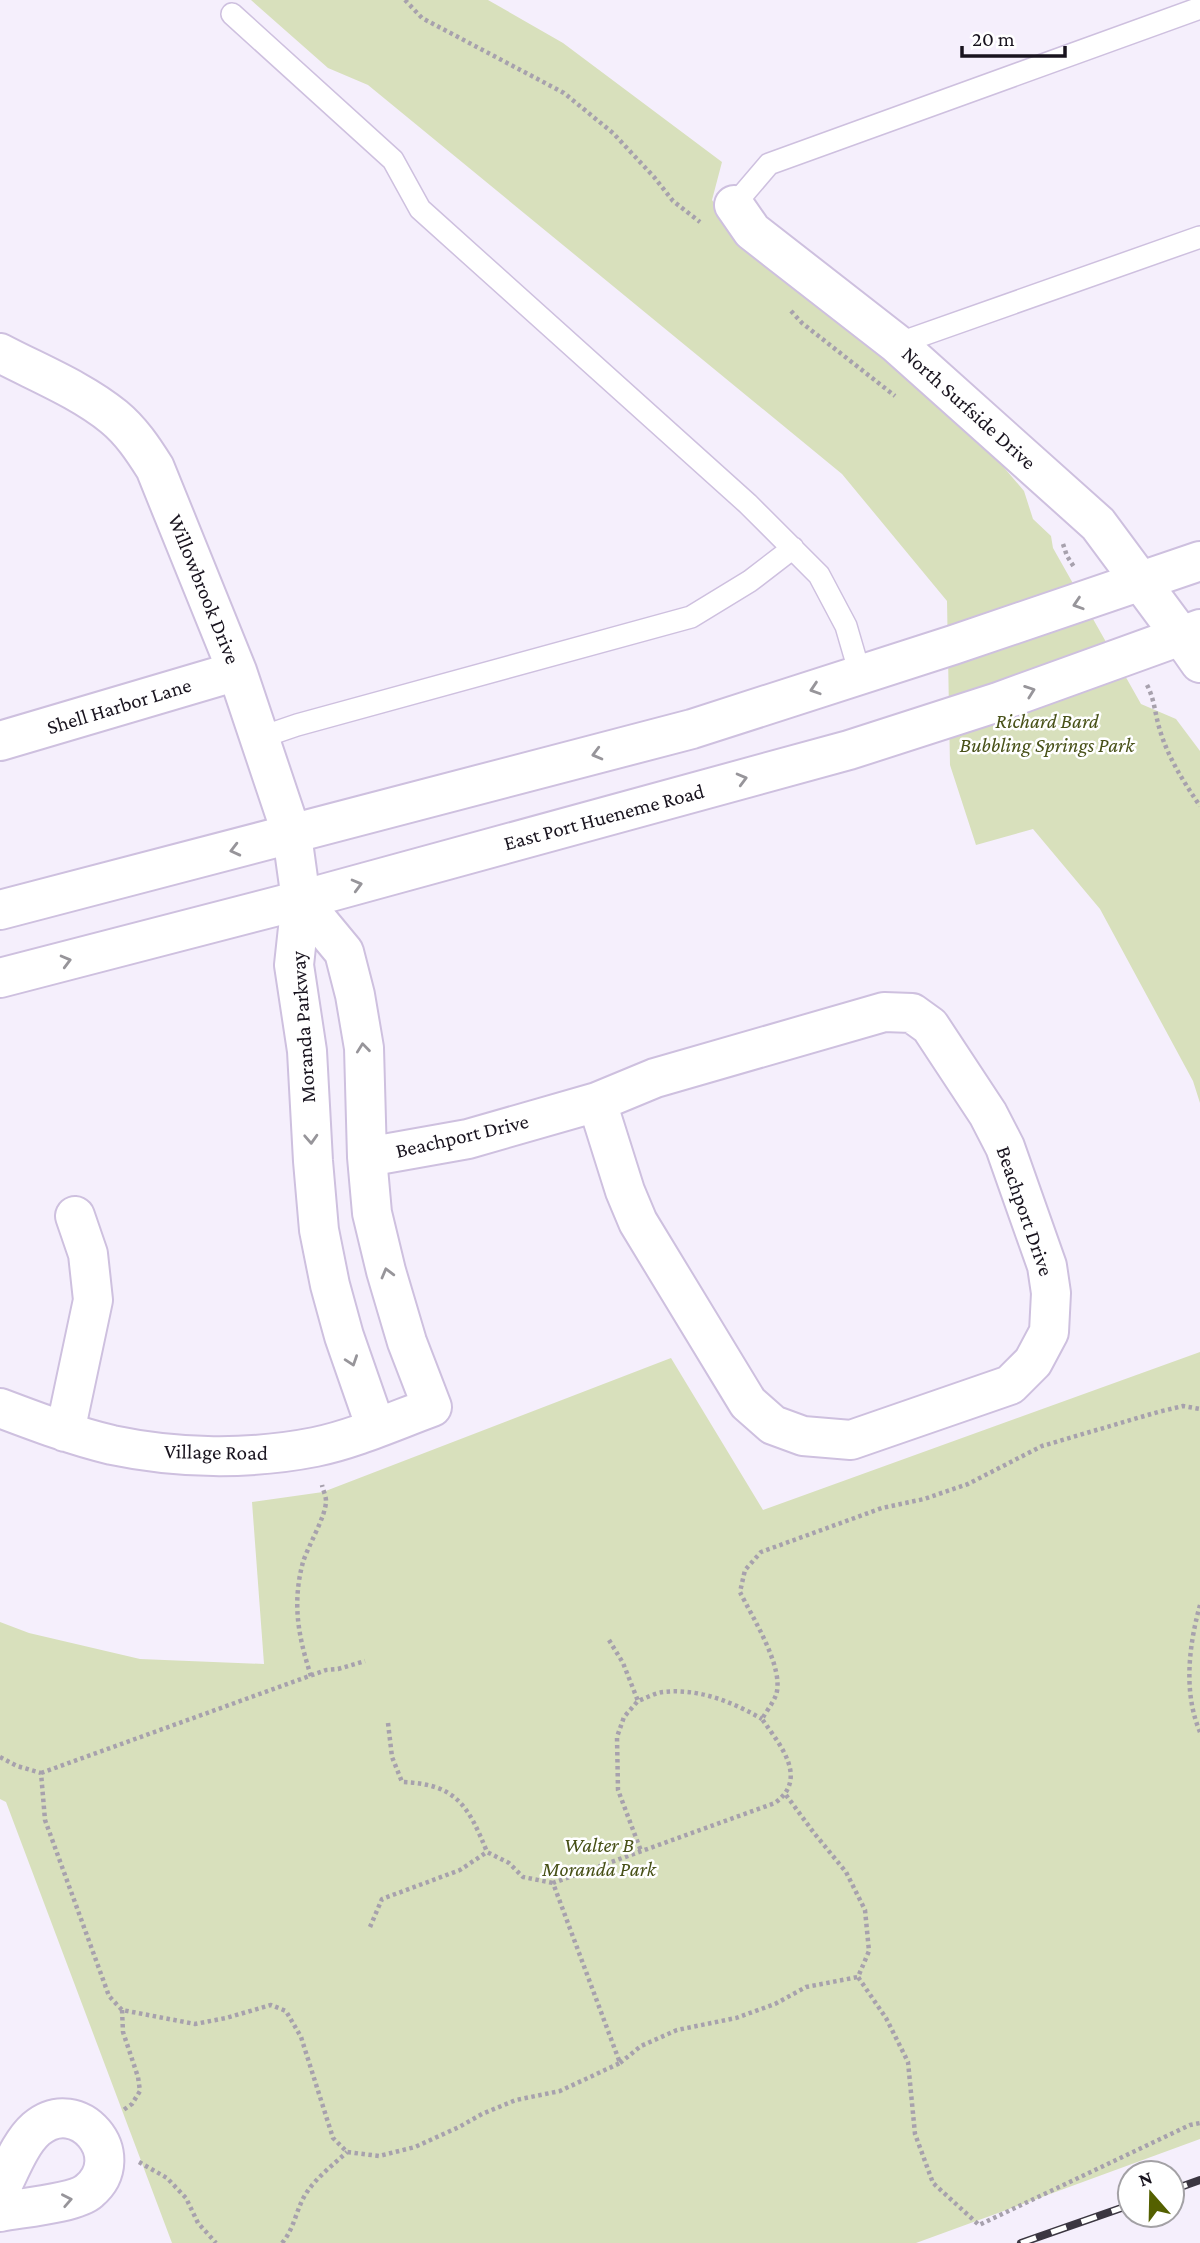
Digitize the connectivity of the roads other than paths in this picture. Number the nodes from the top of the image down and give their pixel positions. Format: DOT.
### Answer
graph roads {
  1 [pos="1200,8"];
  2 [pos="232,14"];
  3 [pos="734,205"];
  4 [pos="1200,237"];
  5 [pos="897,344"];
  6 [pos="0,353"];
  7 [pos="793,548"];
  8 [pos="1200,561"];
  9 [pos="1143,582"];
  10 [pos="1194,643"];
  11 [pos="237,671"];
  12 [pos="860,674"];
  13 [pos="260,738"];
  14 [pos="0,741"];
  15 [pos="292,835"];
  16 [pos="301,900"];
  17 [pos="0,910"];
  18 [pos="0,978"];
  19 [pos="597,1102"];
  20 [pos="368,1157"];
  21 [pos="75,1216"];
  22 [pos="432,1407"];
  23 [pos="0,1408"];
  24 [pos="376,1428"];
  25 [pos="65,1432"];
  26 [pos="0,2190"];
  27 [pos="0,2212"];
  1 -- 3 [label="lane"];
  2 -- 7 [label="lane"];
  3 -- 5 [label="street, North Surfside Drive"];
  4 -- 5 [label="lane"];
  5 -- 9 [label="street, North Surfside Drive"];
  6 -- 11 [label="street, Willowbrook Drive"];
  7 -- 12 [label="lane"];
  7 -- 13 [label="lane"];
  8 -- 9 [label="street"];
  9 -- 10 [label="street, North Surfside Drive"];
  9 -- 12 [label="street, one-way"];
  16 -- 10 [label="street, East Port Hueneme Road, one-way"];
  11 -- 13 [label="street, Willowbrook Drive"];
  11 -- 14 [label="street, Shell Harbor Lane"];
  12 -- 15 [label="street, one-way"];
  13 -- 15 [label="street, Willowbrook Drive"];
  15 -- 16 [label="street, Willowbrook Drive"];
  15 -- 17 [label="street, one-way"];
  18 -- 16 [label="street, East Port Hueneme Road, one-way"];
  20 -- 16 [label="street, Moranda Parkway, one-way"];
  16 -- 24 [label="street, Moranda Parkway, one-way"];
  19 -- 19 [label="street, Beachport Drive"];
  19 -- 20 [label="street, Beachport Drive"];
  22 -- 20 [label="street, Moranda Parkway, one-way"];
  21 -- 25 [label="street"];
  22 -- 24 [label="street, Village Road"];
  23 -- 25 [label="street, Village Road"];
  24 -- 25 [label="street, Village Road"];
  27 -- 26 [label="street, one-way"];
}
